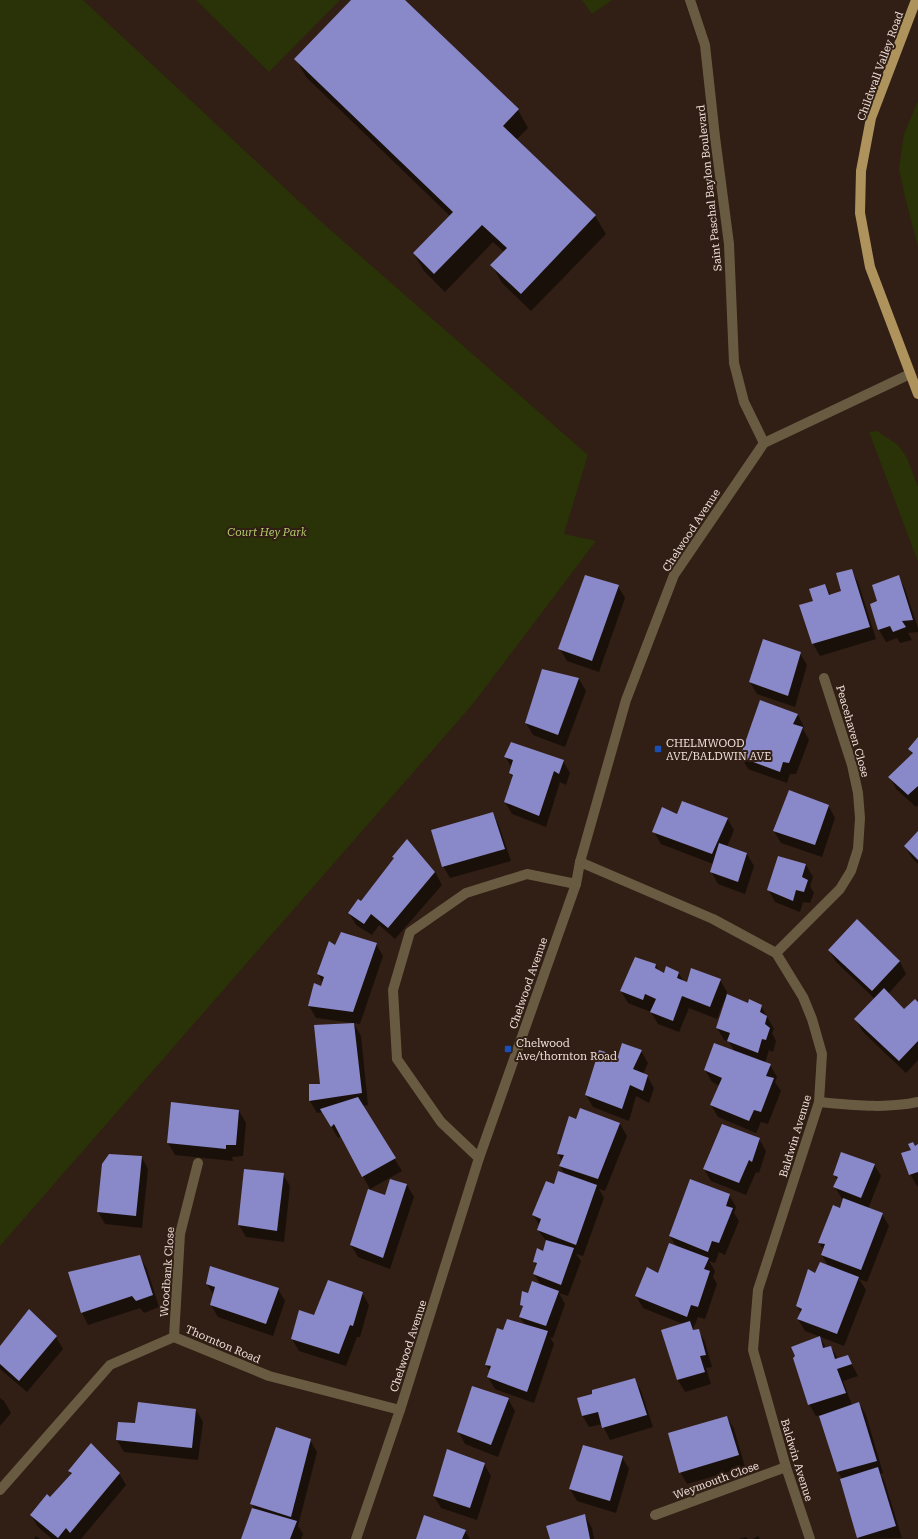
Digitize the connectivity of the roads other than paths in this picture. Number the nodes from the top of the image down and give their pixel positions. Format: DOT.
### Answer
graph roads {
  1 [pos="690,0"];
  2 [pos="916,0"];
  3 [pos="910,374"];
  4 [pos="918,394"];
  5 [pos="764,443"];
  6 [pos="824,678"];
  7 [pos="580,862"];
  8 [pos="576,884"];
  9 [pos="776,953"];
  10 [pos="819,1102"];
  11 [pos="918,1102"];
  12 [pos="479,1158"];
  13 [pos="198,1163"];
  14 [pos="174,1337"];
  15 [pos="400,1410"];
  16 [pos="786,1467"];
  17 [pos="0,1490"];
  18 [pos="654,1515"];
  19 [pos="356,1539"];
  20 [pos="810,1539"];
  1 -- 5 [label="street, Saint Paschal Baylon Boulevard"];
  2 -- 3 [label="main road, Childwall Valley Road"];
  3 -- 4 [label="main road, Childwall Valley Road"];
  3 -- 5 [label="street"];
  5 -- 7 [label="street, Chelwood Avenue"];
  6 -- 9 [label="street, Peacehaven Close"];
  7 -- 8 [label="street, Chelwood Avenue"];
  7 -- 9 [label="street"];
  8 -- 12 [label="street, Chelwood Avenue"];
  8 -- 12 [label="street"];
  9 -- 10 [label="street, Baldwin Avenue"];
  10 -- 11 [label="street"];
  10 -- 16 [label="street, Baldwin Avenue"];
  12 -- 15 [label="street, Chelwood Avenue"];
  13 -- 14 [label="street, Woodbank Close"];
  14 -- 15 [label="street, Thornton Road"];
  14 -- 17 [label="street, Thornton Road"];
  15 -- 19 [label="street, Chelwood Avenue"];
  16 -- 18 [label="street, Weymouth Close"];
  16 -- 20 [label="street, Baldwin Avenue"];
}
